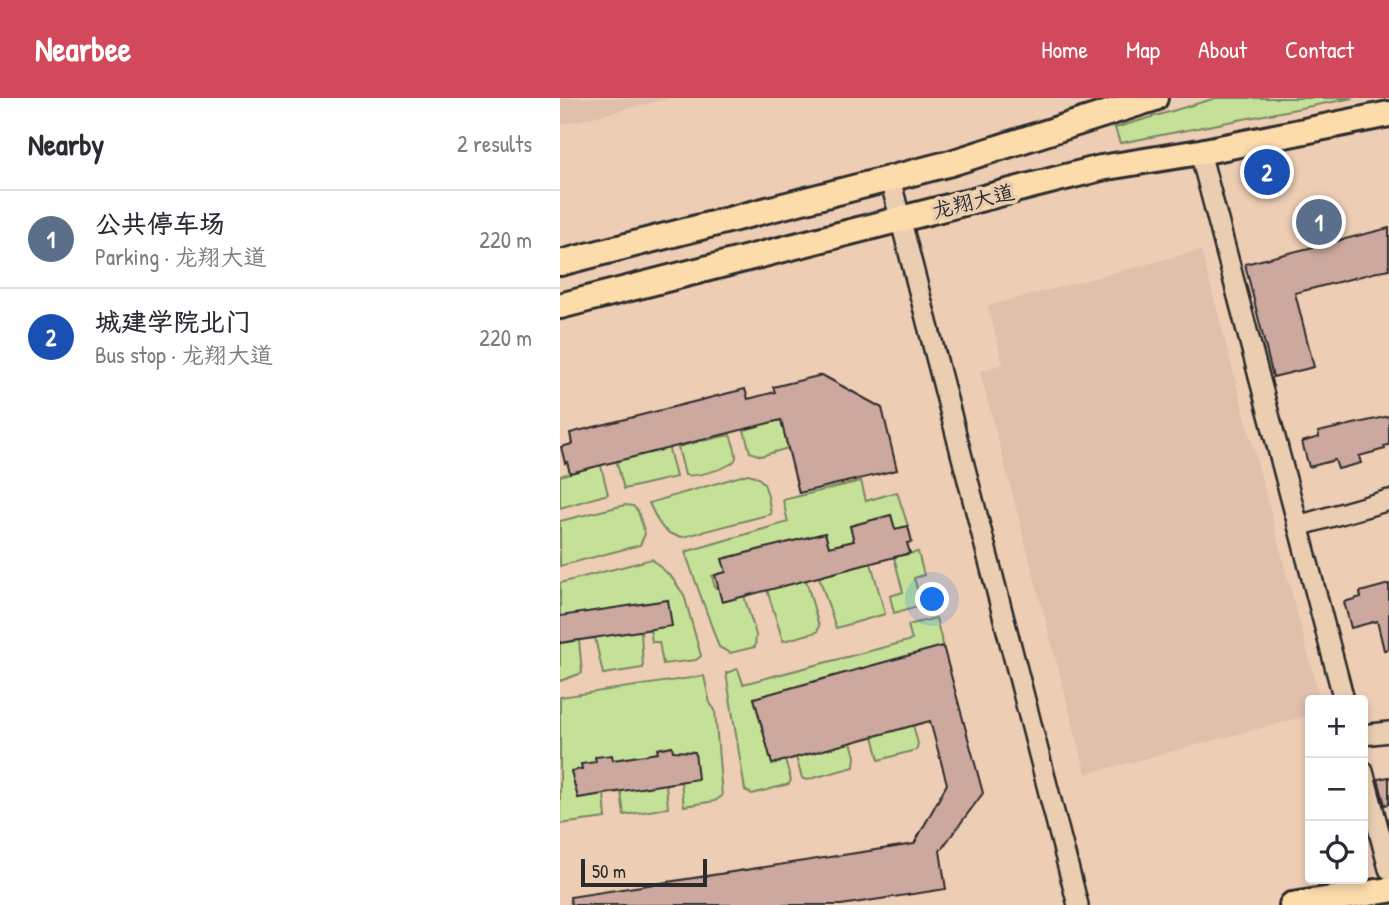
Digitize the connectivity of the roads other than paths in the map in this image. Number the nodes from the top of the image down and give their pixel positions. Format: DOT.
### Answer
graph roads {
  1 [pos="1155,98"];
  2 [pos="1389,114"];
  3 [pos="1200,152"];
  4 [pos="890,179"];
  5 [pos="901,219"];
  6 [pos="560,263"];
  7 [pos="560,306"];
  8 [pos="1389,500"];
  9 [pos="1298,526"];
  10 [pos="1343,695"];
  11 [pos="1389,732"];
  12 [pos="1368,734"];
  13 [pos="1368,790"];
  14 [pos="1389,869"];
  15 [pos="1389,890"];
  16 [pos="1078,905"];
  17 [pos="1292,905"];
  1 -- 4 [label="main road, 龙翔大道"];
  2 -- 3 [label="main road, 龙翔大道"];
  3 -- 5 [label="main road, 龙翔大道"];
  3 -- 9 [label="street"];
  4 -- 5 [label="street"];
  4 -- 6 [label="main road, 龙翔大道"];
  5 -- 7 [label="main road, 龙翔大道"];
  5 -- 16 [label="street"];
  8 -- 9 [label="street"];
  9 -- 10 [label="street"];
  11 -- 12 [label="street"];
  13 -- 14 [label="street"];
  15 -- 17 [label="main road"];
}
